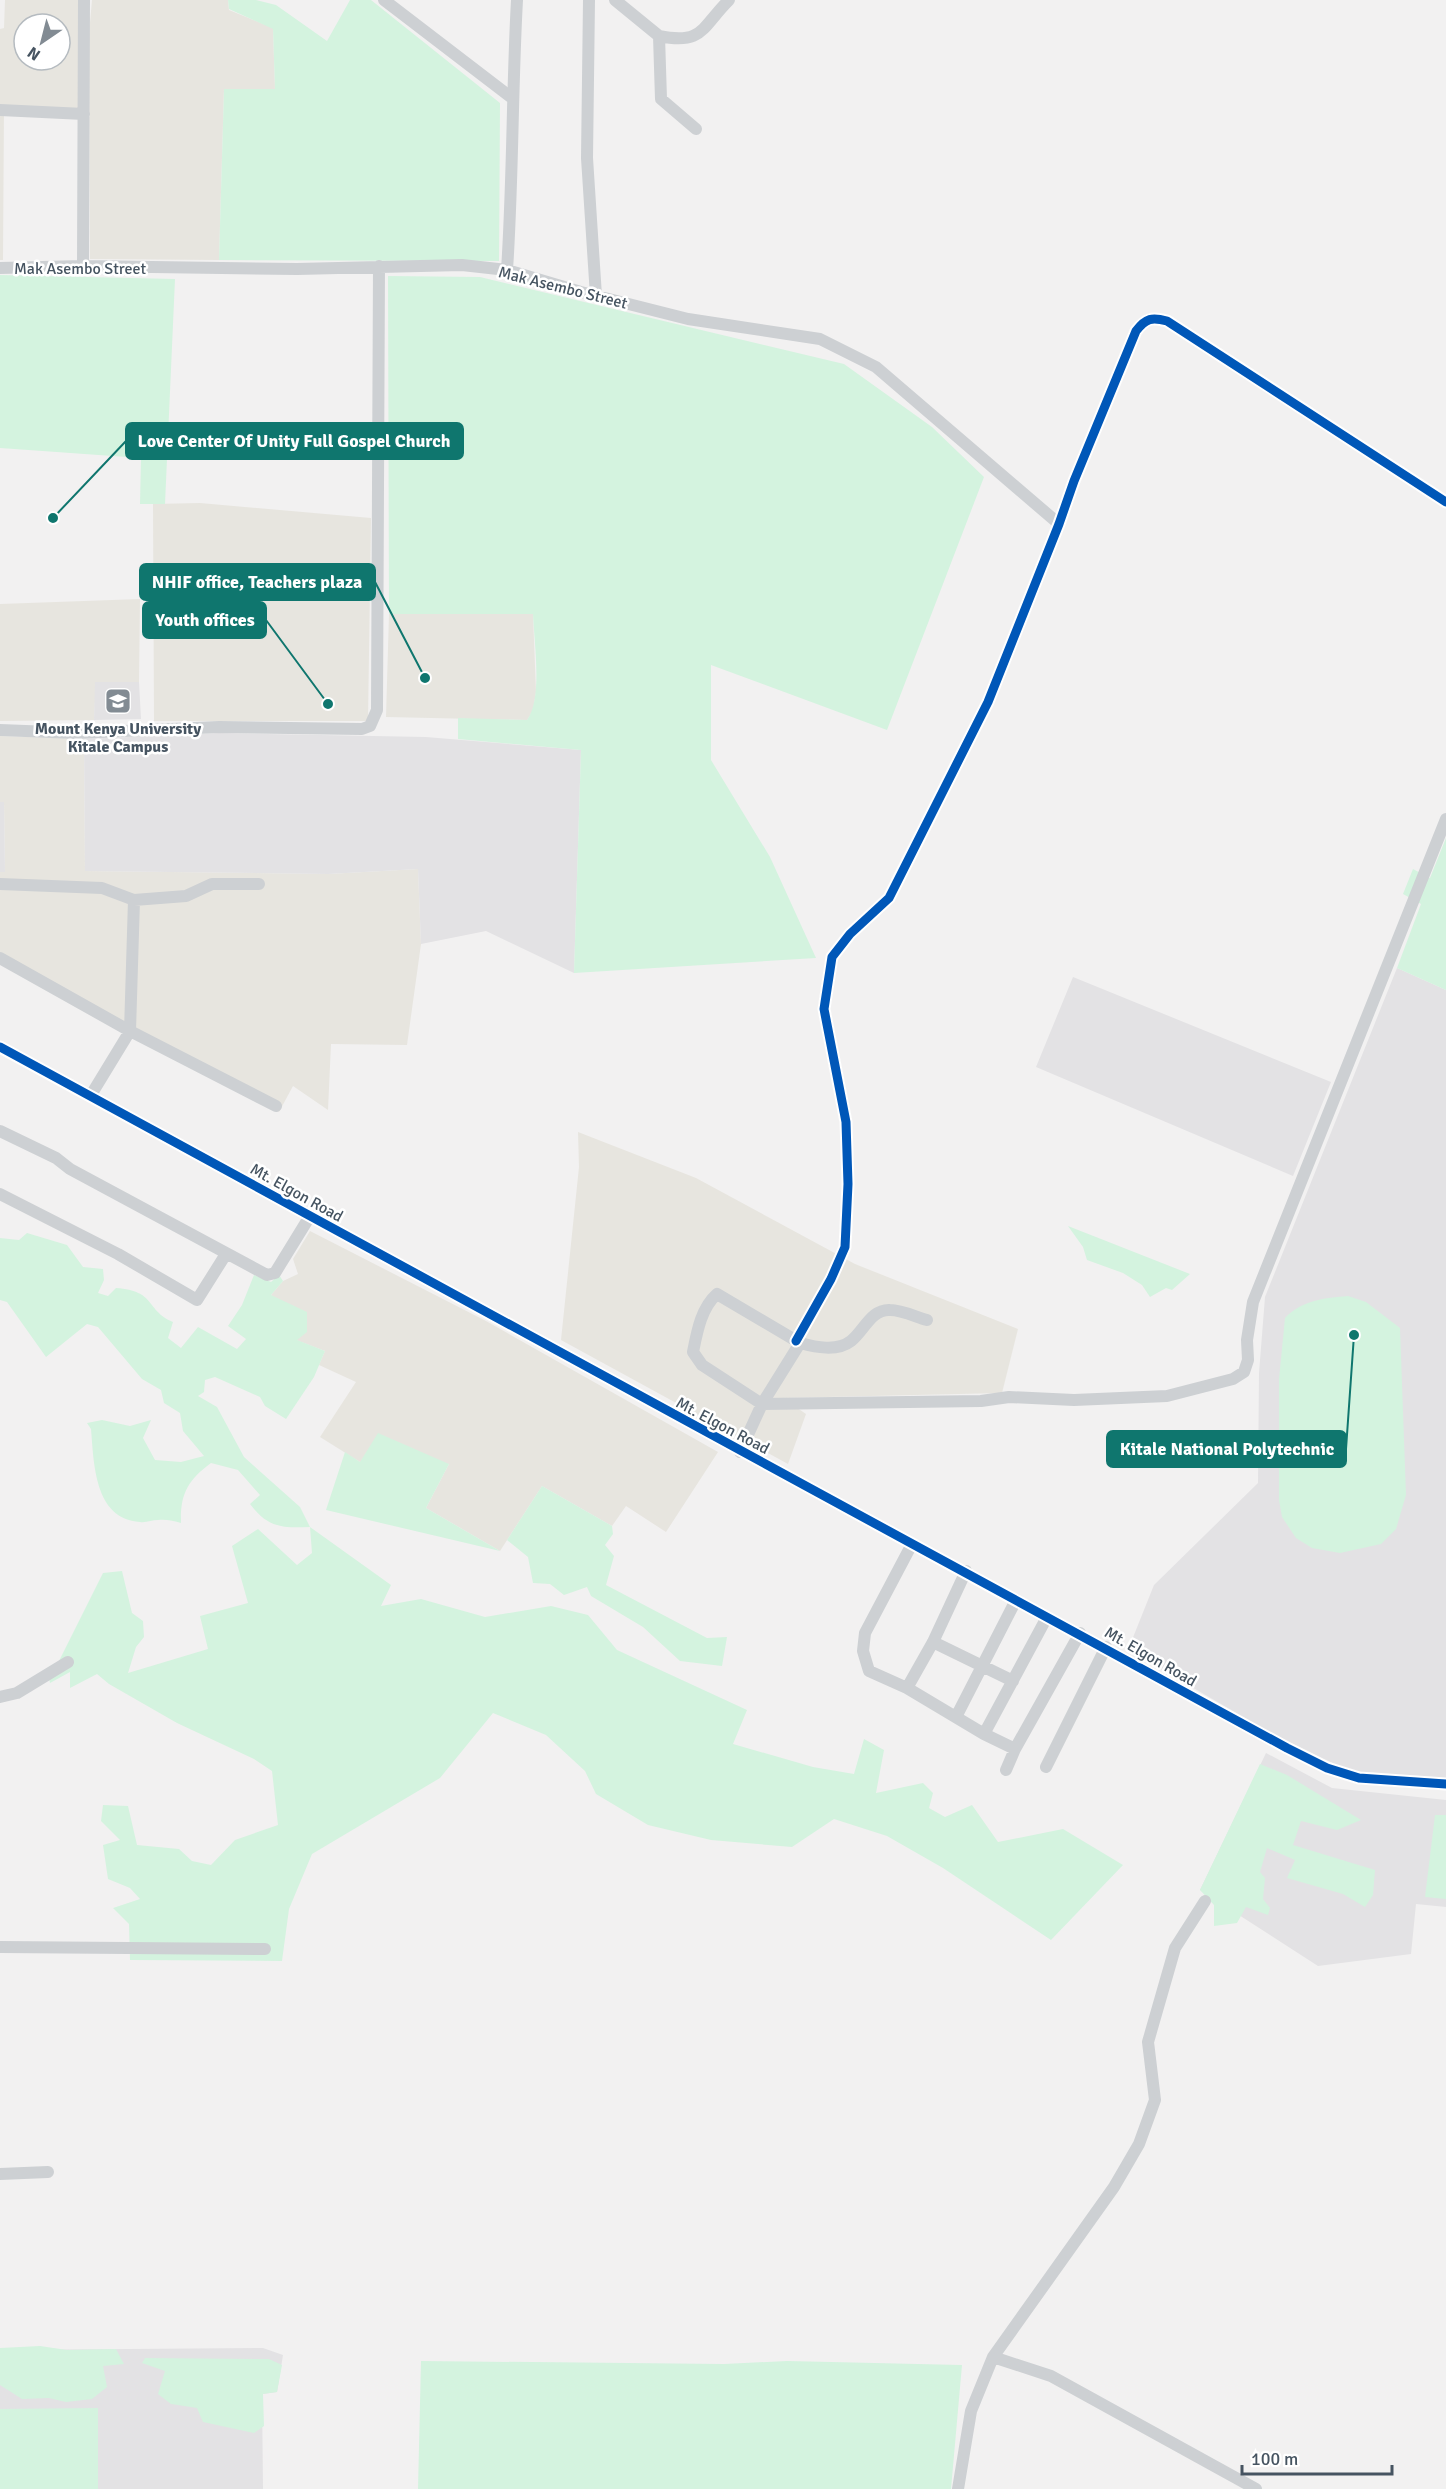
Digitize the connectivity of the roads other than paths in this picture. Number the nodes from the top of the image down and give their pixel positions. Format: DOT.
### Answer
graph roads {
  1 [pos="84,0"];
  2 [pos="384,0"];
  3 [pos="517,0"];
  4 [pos="589,0"];
  5 [pos="615,0"];
  6 [pos="729,0"];
  7 [pos="659,36"];
  8 [pos="512,98"];
  9 [pos="0,110"];
  10 [pos="84,114"];
  11 [pos="696,129"];
  12 [pos="84,266"];
  13 [pos="379,266"];
  14 [pos="0,268"];
  15 [pos="507,270"];
  16 [pos="596,296"];
  17 [pos="1446,501"];
  18 [pos="1059,524"];
  19 [pos="0,730"];
  20 [pos="1446,819"];
  21 [pos="0,884"];
  22 [pos="260,884"];
  23 [pos="134,900"];
  24 [pos="0,958"];
  25 [pos="130,1031"];
  26 [pos="0,1047"];
  27 [pos="91,1095"];
  28 [pos="276,1106"];
  29 [pos="0,1131"];
  30 [pos="0,1194"];
  31 [pos="310,1216"];
  32 [pos="226,1254"];
  33 [pos="927,1320"];
  34 [pos="798,1342"];
  35 [pos="762,1404"];
  36 [pos="740,1452"];
  37 [pos="912,1544"];
  38 [pos="966,1571"];
  39 [pos="1016,1600"];
  40 [pos="1047,1617"];
  41 [pos="1080,1633"];
  42 [pos="933,1642"];
  43 [pos="1106,1647"];
  44 [pos="68,1662"];
  45 [pos="983,1666"];
  46 [pos="1012,1681"];
  47 [pos="907,1688"];
  48 [pos="0,1697"];
  49 [pos="956,1718"];
  50 [pos="984,1734"];
  51 [pos="1015,1749"];
  52 [pos="1046,1767"];
  53 [pos="1006,1770"];
  54 [pos="1446,1784"];
  55 [pos="1204,1901"];
  56 [pos="0,1947"];
  57 [pos="265,1948"];
  58 [pos="48,2172"];
  59 [pos="0,2174"];
  60 [pos="993,2357"];
  61 [pos="958,2489"];
  62 [pos="1256,2489"];
  1 -- 10 [label="street"];
  2 -- 8 [label="street"];
  3 -- 8 [label="street"];
  4 -- 16 [label="street"];
  5 -- 7 [label="street"];
  6 -- 7 [label="street"];
  7 -- 11 [label="street"];
  8 -- 15 [label="street"];
  9 -- 10 [label="street"];
  10 -- 12 [label="street"];
  12 -- 13 [label="street, Mak Asembo Street"];
  12 -- 14 [label="street, Mak Asembo Street"];
  13 -- 15 [label="street, Mak Asembo Street"];
  13 -- 19 [label="street"];
  15 -- 16 [label="street, Mak Asembo Street"];
  16 -- 18 [label="street, Mak Asembo Street"];
  17 -- 18 [label="street"];
  18 -- 34 [label="street"];
  20 -- 35 [label="street"];
  21 -- 23 [label="street"];
  22 -- 23 [label="street"];
  23 -- 25 [label="street"];
  24 -- 25 [label="street"];
  25 -- 27 [label="street"];
  25 -- 28 [label="street"];
  26 -- 27 [label="street, Mt. Elgon Road"];
  27 -- 31 [label="street, Mt. Elgon Road"];
  29 -- 32 [label="street"];
  30 -- 32 [label="street"];
  31 -- 32 [label="street"];
  31 -- 36 [label="street, Mt. Elgon Road"];
  33 -- 34 [label="street"];
  34 -- 35 [label="street"];
  34 -- 35 [label="street"];
  35 -- 36 [label="street"];
  36 -- 37 [label="street, Mt. Elgon Road"];
  37 -- 38 [label="street, Mt. Elgon Road"];
  37 -- 47 [label="street"];
  38 -- 39 [label="street, Mt. Elgon Road"];
  38 -- 42 [label="street"];
  39 -- 40 [label="street, Mt. Elgon Road"];
  39 -- 45 [label="street"];
  40 -- 41 [label="street, Mt. Elgon Road"];
  40 -- 46 [label="street"];
  41 -- 43 [label="street, Mt. Elgon Road"];
  41 -- 51 [label="street"];
  42 -- 45 [label="street"];
  42 -- 47 [label="street"];
  43 -- 52 [label="street"];
  43 -- 54 [label="street, Mt. Elgon Road"];
  44 -- 48 [label="street"];
  45 -- 46 [label="street"];
  45 -- 49 [label="street"];
  46 -- 50 [label="street"];
  47 -- 49 [label="street"];
  49 -- 50 [label="street"];
  50 -- 51 [label="street"];
  51 -- 53 [label="street"];
  55 -- 60 [label="street"];
  56 -- 57 [label="street"];
  58 -- 59 [label="street"];
  60 -- 61 [label="street"];
  60 -- 62 [label="street"];
}
